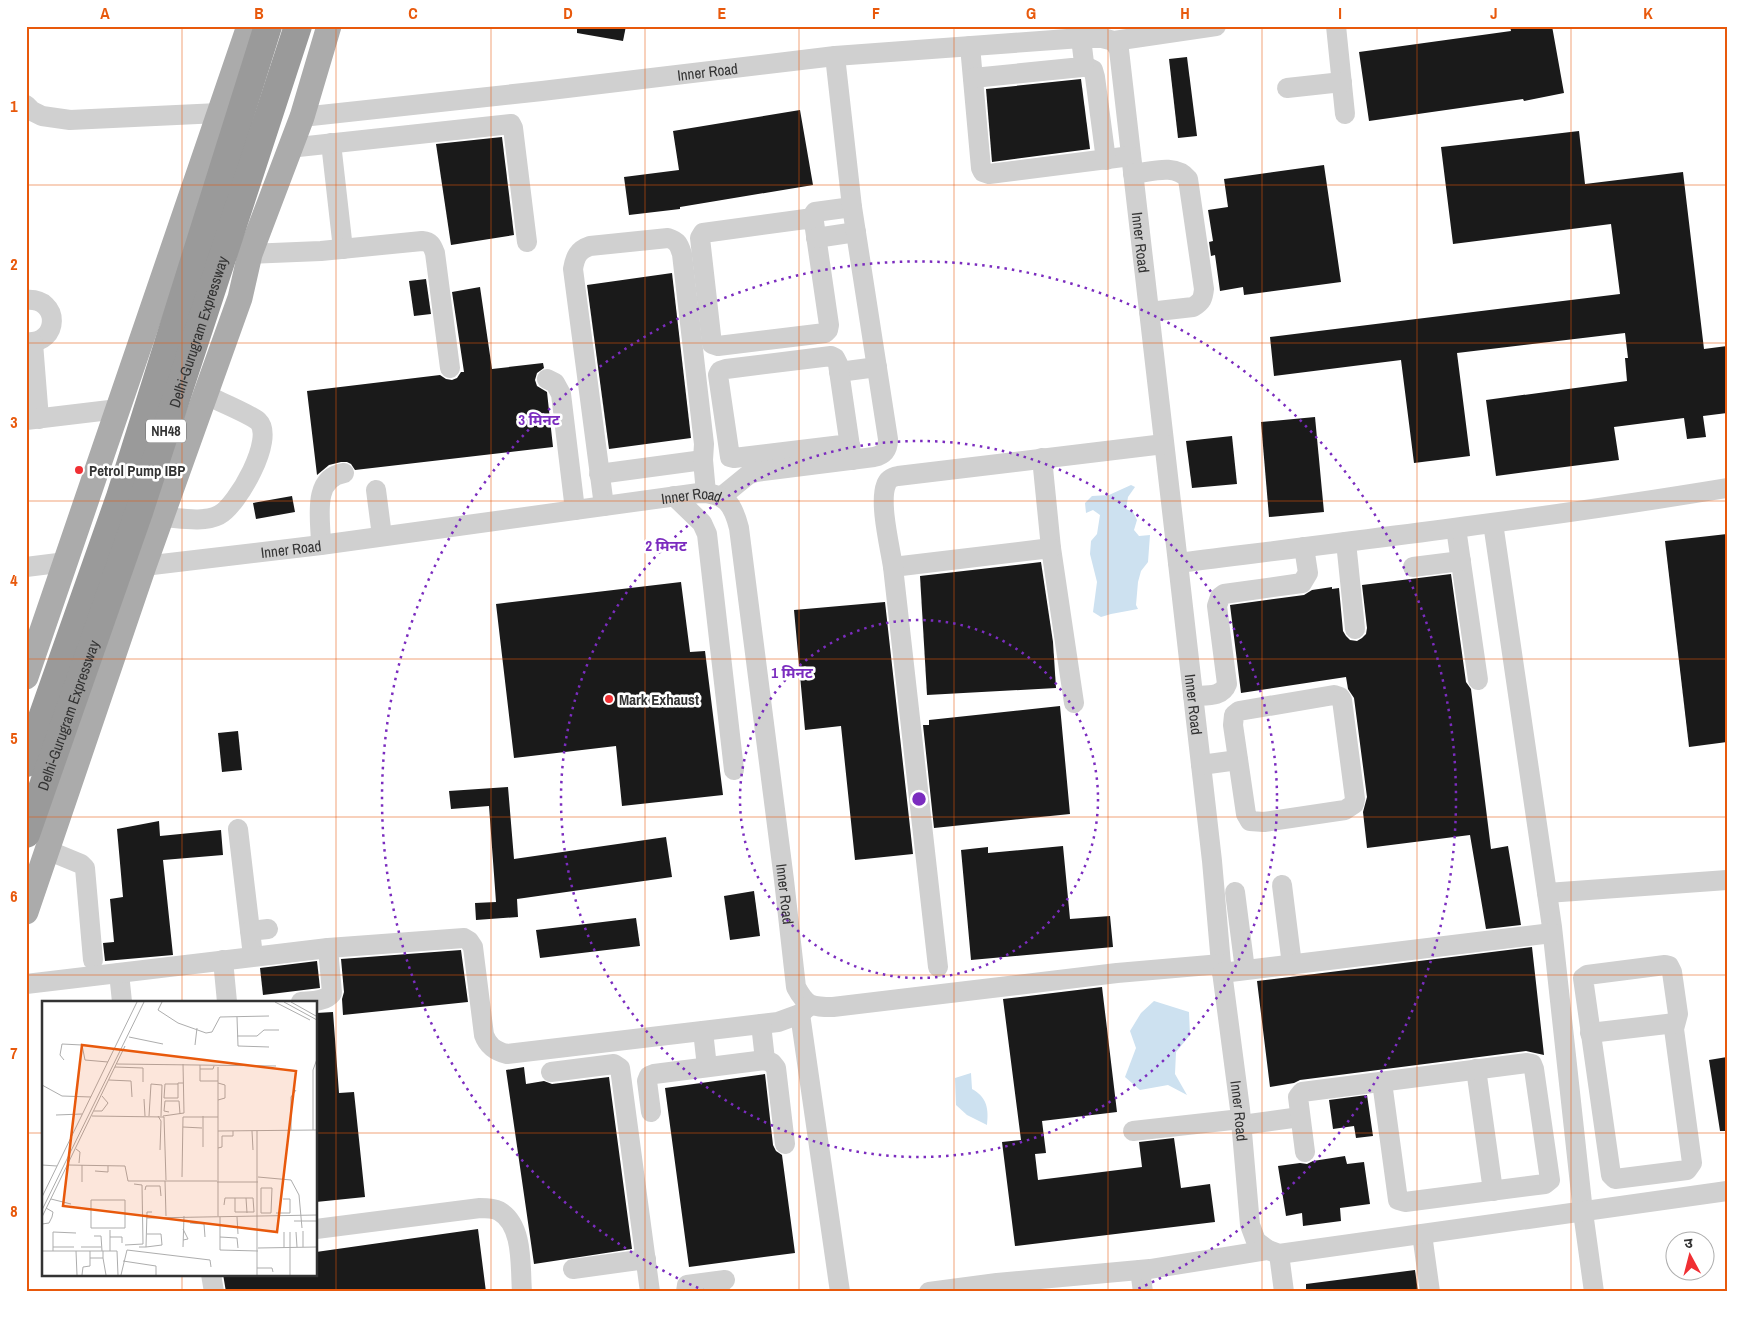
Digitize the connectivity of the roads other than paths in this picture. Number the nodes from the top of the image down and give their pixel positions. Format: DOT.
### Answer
graph roads {
  1 [pos="249,26"];
  2 [pos="268,26"];
  3 [pos="298,26"];
  4 [pos="329,26"];
  5 [pos="1216,26"];
  6 [pos="1336,26"];
  7 [pos="1081,38"];
  8 [pos="1114,41"];
  9 [pos="970,46"];
  10 [pos="835,56"];
  11 [pos="1083,65"];
  12 [pos="973,78"];
  13 [pos="1342,82"];
  14 [pos="1287,88"];
  15 [pos="506,95"];
  16 [pos="26,105"];
  17 [pos="219,113"];
  18 [pos="1346,114"];
  19 [pos="302,117"];
  20 [pos="511,124"];
  21 [pos="331,143"];
  22 [pos="289,148"];
  23 [pos="1106,160"];
  24 [pos="1132,165"];
  25 [pos="852,207"];
  26 [pos="814,228"];
  27 [pos="856,232"];
  28 [pos="527,242"];
  29 [pos="343,249"];
  30 [pos="250,254"];
  31 [pos="26,300"];
  32 [pos="1149,312"];
  33 [pos="29,343"];
  34 [pos="876,367"];
  35 [pos="450,368"];
  36 [pos="839,372"];
  37 [pos="548,378"];
  38 [pos="206,396"];
  39 [pos="118,409"];
  40 [pos="33,420"];
  41 [pos="1164,444"];
  42 [pos="851,452"];
  43 [pos="1042,458"];
  44 [pos="703,460"];
  45 [pos="764,462"];
  46 [pos="344,473"];
  47 [pos="599,474"];
  48 [pos="1727,488"];
  49 [pos="376,490"];
  50 [pos="713,495"];
  51 [pos="674,496"];
  52 [pos="604,506"];
  53 [pos="576,510"];
  54 [pos="162,517"];
  55 [pos="1493,523"];
  56 [pos="1456,528"];
  57 [pos="382,536"];
  58 [pos="1346,542"];
  59 [pos="321,545"];
  60 [pos="1304,547"];
  61 [pos="1050,548"];
  62 [pos="1461,561"];
  63 [pos="66,562"];
  64 [pos="1178,563"];
  65 [pos="144,566"];
  66 [pos="893,566"];
  67 [pos="26,567"];
  68 [pos="1413,567"];
  69 [pos="1355,629"];
  70 [pos="26,677"];
  71 [pos="1478,680"];
  72 [pos="1193,696"];
  73 [pos="1074,703"];
  74 [pos="1238,760"];
  75 [pos="26,762"];
  76 [pos="1201,765"];
  77 [pos="734,770"];
  78 [pos="238,829"];
  79 [pos="37,842"];
  80 [pos="232,862"];
  81 [pos="1727,880"];
  82 [pos="1282,885"];
  83 [pos="1235,892"];
  84 [pos="1547,893"];
  85 [pos="26,912"];
  86 [pos="1552,933"];
  87 [pos="328,948"];
  88 [pos="248,957"];
  89 [pos="93,960"];
  90 [pos="223,960"];
  91 [pos="1292,964"];
  92 [pos="938,967"];
  93 [pos="1221,969"];
  94 [pos="1245,970"];
  95 [pos="119,973"];
  96 [pos="26,984"];
  97 [pos="122,1001"];
  98 [pos="227,1001"];
  99 [pos="312,1001"];
  100 [pos="804,1010"];
  101 [pos="1675,1022"];
  102 [pos="761,1024"];
  103 [pos="703,1031"];
  104 [pos="1590,1033"];
  105 [pos="637,1038"];
  106 [pos="765,1060"];
  107 [pos="618,1065"];
  108 [pos="707,1067"];
  109 [pos="1476,1070"];
  110 [pos="551,1072"];
  111 [pos="1382,1082"];
  112 [pos="652,1112"];
  113 [pos="1300,1117"];
  114 [pos="1241,1122"];
  115 [pos="1133,1131"];
  116 [pos="785,1144"];
  117 [pos="1305,1152"];
  118 [pos="1690,1167"];
  119 [pos="1545,1184"];
  120 [pos="1493,1191"];
  121 [pos="1727,1191"];
  122 [pos="1695,1196"];
  123 [pos="1583,1212"];
  124 [pos="1550,1217"];
  125 [pos="318,1229"];
  126 [pos="1422,1234"];
  127 [pos="1273,1252"];
  128 [pos="646,1259"];
  129 [pos="573,1270"];
  130 [pos="1140,1270"];
  131 [pos="212,1276"];
  132 [pos="725,1280"];
  133 [pos="1037,1286"];
  134 [pos="987,1288"];
  135 [pos="214,1292"];
  136 [pos="522,1292"];
  137 [pos="650,1292"];
  138 [pos="686,1292"];
  139 [pos="840,1292"];
  140 [pos="929,1292"];
  141 [pos="1143,1292"];
  142 [pos="1284,1292"];
  143 [pos="1430,1292"];
  144 [pos="1594,1292"];
  1 -- 17 [label="main road"];
  2 -- 75 [label="highway, Delhi-Gurugram Expressway / NH48"];
  3 -- 79 [label="highway, Delhi-Gurugram Expressway / NH48"];
  4 -- 19 [label="main road"];
  5 -- 8 [label="street, Inner Road"];
  6 -- 13 [label="street"];
  7 -- 8 [label="street, Inner Road"];
  7 -- 9 [label="street, Inner Road"];
  7 -- 11 [label="street"];
  8 -- 24 [label="street, Inner Road"];
  9 -- 10 [label="street, Inner Road"];
  9 -- 12 [label="street"];
  10 -- 15 [label="street, Inner Road"];
  10 -- 25 [label="street"];
  11 -- 12 [label="street"];
  11 -- 23 [label="street"];
  12 -- 23 [label="street"];
  13 -- 14 [label="street"];
  13 -- 18 [label="street"];
  15 -- 19 [label="street, Inner Road"];
  15 -- 20 [label="street"];
  16 -- 17 [label="street"];
  17 -- 39 [label="main road"];
  19 -- 22 [label="main road"];
  20 -- 21 [label="street"];
  20 -- 28 [label="street"];
  21 -- 22 [label="street"];
  21 -- 29 [label="street"];
  22 -- 30 [label="main road"];
  23 -- 24 [label="street"];
  24 -- 32 [label="street, Inner Road"];
  24 -- 32 [label="street"];
  25 -- 26 [label="street"];
  25 -- 27 [label="street"];
  26 -- 26 [label="street"];
  26 -- 27 [label="street"];
  27 -- 34 [label="street"];
  29 -- 30 [label="street"];
  29 -- 35 [label="street"];
  30 -- 38 [label="main road"];
  31 -- 33 [label="street"];
  32 -- 41 [label="street, Inner Road"];
  33 -- 40 [label="street"];
  34 -- 36 [label="street"];
  34 -- 42 [label="street"];
  36 -- 42 [label="street"];
  36 -- 45 [label="street"];
  37 -- 53 [label="street"];
  38 -- 54 [label="main road"];
  38 -- 54 [label="street"];
  39 -- 40 [label="street"];
  39 -- 63 [label="main road"];
  41 -- 43 [label="street"];
  41 -- 64 [label="street, Inner Road"];
  42 -- 45 [label="street"];
  43 -- 61 [label="street"];
  43 -- 66 [label="street"];
  44 -- 47 [label="street"];
  44 -- 47 [label="street"];
  44 -- 50 [label="street"];
  45 -- 50 [label="street"];
  46 -- 59 [label="street"];
  47 -- 52 [label="street"];
  48 -- 55 [label="street"];
  49 -- 57 [label="street"];
  50 -- 51 [label="street, Inner Road"];
  50 -- 100 [label="street, Inner Road"];
  51 -- 52 [label="street, Inner Road"];
  51 -- 77 [label="street"];
  52 -- 53 [label="street, Inner Road"];
  53 -- 57 [label="street, Inner Road"];
  54 -- 65 [label="main road"];
  55 -- 56 [label="street"];
  55 -- 84 [label="street"];
  56 -- 58 [label="street"];
  56 -- 62 [label="street"];
  57 -- 59 [label="street, Inner Road"];
  58 -- 60 [label="street"];
  58 -- 69 [label="street"];
  59 -- 65 [label="street, Inner Road"];
  60 -- 64 [label="street"];
  60 -- 72 [label="street"];
  61 -- 66 [label="street"];
  61 -- 73 [label="street"];
  62 -- 68 [label="street"];
  62 -- 71 [label="street"];
  63 -- 67 [label="street"];
  63 -- 70 [label="main road"];
  64 -- 72 [label="street, Inner Road"];
  65 -- 79 [label="main road"];
  66 -- 92 [label="street"];
  72 -- 76 [label="street, Inner Road"];
  74 -- 74 [label="street"];
  74 -- 76 [label="street"];
  76 -- 93 [label="street, Inner Road"];
  78 -- 88 [label="street"];
  79 -- 85 [label="main road"];
  79 -- 89 [label="street"];
  80 -- 88 [label="street"];
  81 -- 84 [label="street"];
  82 -- 91 [label="street"];
  83 -- 94 [label="street"];
  84 -- 86 [label="street"];
  86 -- 91 [label="street"];
  86 -- 123 [label="street"];
  87 -- 88 [label="street"];
  87 -- 99 [label="street"];
  87 -- 105 [label="street"];
  88 -- 90 [label="street"];
  90 -- 95 [label="street"];
  90 -- 98 [label="street"];
  91 -- 94 [label="street"];
  93 -- 94 [label="street"];
  93 -- 100 [label="street"];
  93 -- 114 [label="street, Inner Road"];
  95 -- 96 [label="street"];
  95 -- 97 [label="street"];
  100 -- 102 [label="street"];
  100 -- 139 [label="street, Inner Road"];
  101 -- 104 [label="street"];
  101 -- 104 [label="street"];
  101 -- 118 [label="street"];
  102 -- 103 [label="street"];
  102 -- 106 [label="street"];
  103 -- 105 [label="street"];
  103 -- 108 [label="street"];
  104 -- 118 [label="street"];
  105 -- 107 [label="street"];
  106 -- 108 [label="street"];
  106 -- 116 [label="street"];
  107 -- 110 [label="street"];
  107 -- 128 [label="street"];
  108 -- 112 [label="street"];
  109 -- 111 [label="street"];
  109 -- 119 [label="street"];
  109 -- 120 [label="street"];
  111 -- 113 [label="street"];
  111 -- 120 [label="street"];
  113 -- 114 [label="street"];
  113 -- 117 [label="street"];
  114 -- 115 [label="street"];
  114 -- 127 [label="street, Inner Road"];
  118 -- 122 [label="street"];
  119 -- 120 [label="street"];
  119 -- 124 [label="street"];
  121 -- 122 [label="street"];
  122 -- 123 [label="street"];
  123 -- 124 [label="street"];
  123 -- 144 [label="street"];
  124 -- 126 [label="street"];
  125 -- 136 [label="street"];
  126 -- 127 [label="street"];
  126 -- 143 [label="street"];
  127 -- 130 [label="street"];
  127 -- 142 [label="street"];
  128 -- 129 [label="street"];
  128 -- 137 [label="street"];
  130 -- 133 [label="street"];
  130 -- 141 [label="street"];
  131 -- 135 [label="street"];
  132 -- 138 [label="street"];
  133 -- 134 [label="street"];
  134 -- 140 [label="street"];
}
